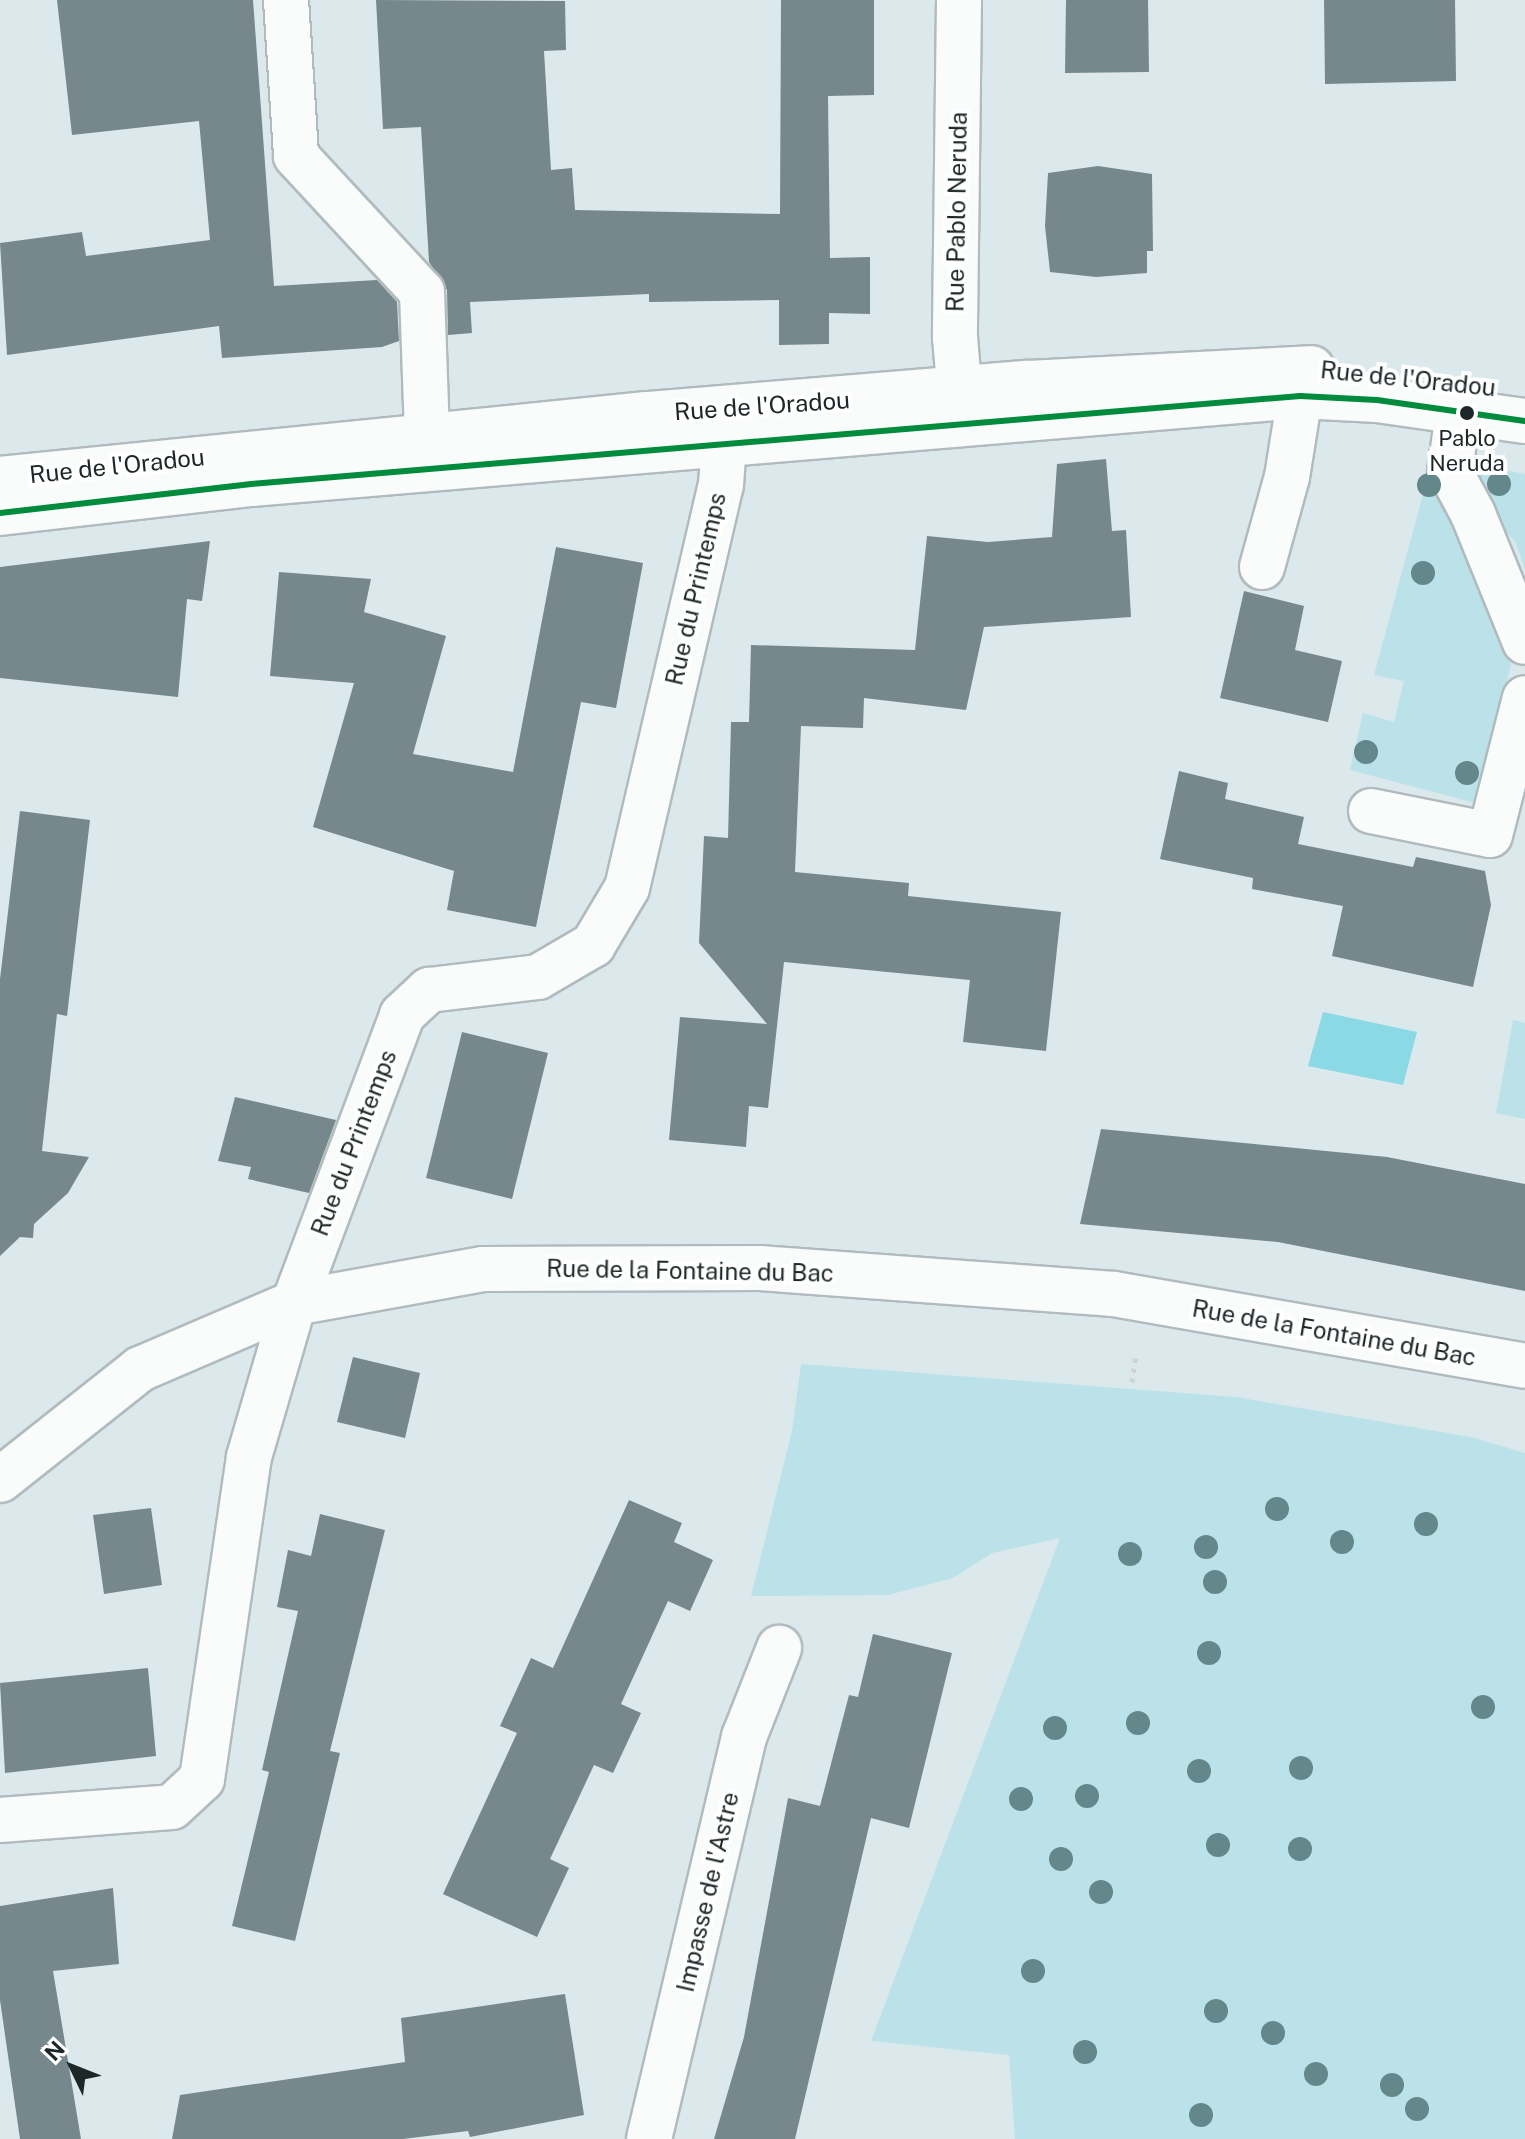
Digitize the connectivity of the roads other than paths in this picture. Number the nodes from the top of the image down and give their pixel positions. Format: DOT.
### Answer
graph roads {
  1 [pos="286,0"];
  2 [pos="959,0"];
  3 [pos="1525,392"];
  4 [pos="1300,396"];
  5 [pos="960,408"];
  6 [pos="1458,413"];
  7 [pos="1525,421"];
  8 [pos="724,442"];
  9 [pos="427,454"];
  10 [pos="0,479"];
  11 [pos="0,513"];
  12 [pos="1262,567"];
  13 [pos="1525,642"];
  14 [pos="1525,698"];
  15 [pos="1371,811"];
  16 [pos="294,1303"];
  17 [pos="1525,1366"];
  18 [pos="0,1480"];
  19 [pos="779,1648"];
  20 [pos="0,1820"];
  21 [pos="649,2139"];
  1 -- 9 [label="street"];
  2 -- 5 [label="street, Rue Pablo Neruda"];
  3 -- 5 [label="street, Rue de l'Oradou"];
  4 -- 5 [label="street, Rue de l'Oradou"];
  4 -- 6 [label="street, Rue de l'Oradou"];
  4 -- 12 [label="street"];
  5 -- 8 [label="street, Rue de l'Oradou"];
  5 -- 9 [label="street, Rue de l'Oradou"];
  6 -- 7 [label="street, Rue de l'Oradou"];
  6 -- 13 [label="street"];
  8 -- 9 [label="street, Rue de l'Oradou"];
  8 -- 16 [label="street, Rue du Printemps"];
  9 -- 10 [label="street, Rue de l'Oradou"];
  9 -- 11 [label="street, Rue de l'Oradou"];
  14 -- 15 [label="street"];
  16 -- 17 [label="street, Rue de la Fontaine du Bac"];
  16 -- 18 [label="street, Rue de la Fontaine du Bac"];
  16 -- 20 [label="street, Rue du Printemps"];
  19 -- 21 [label="street, Impasse de l'Astre"];
}
